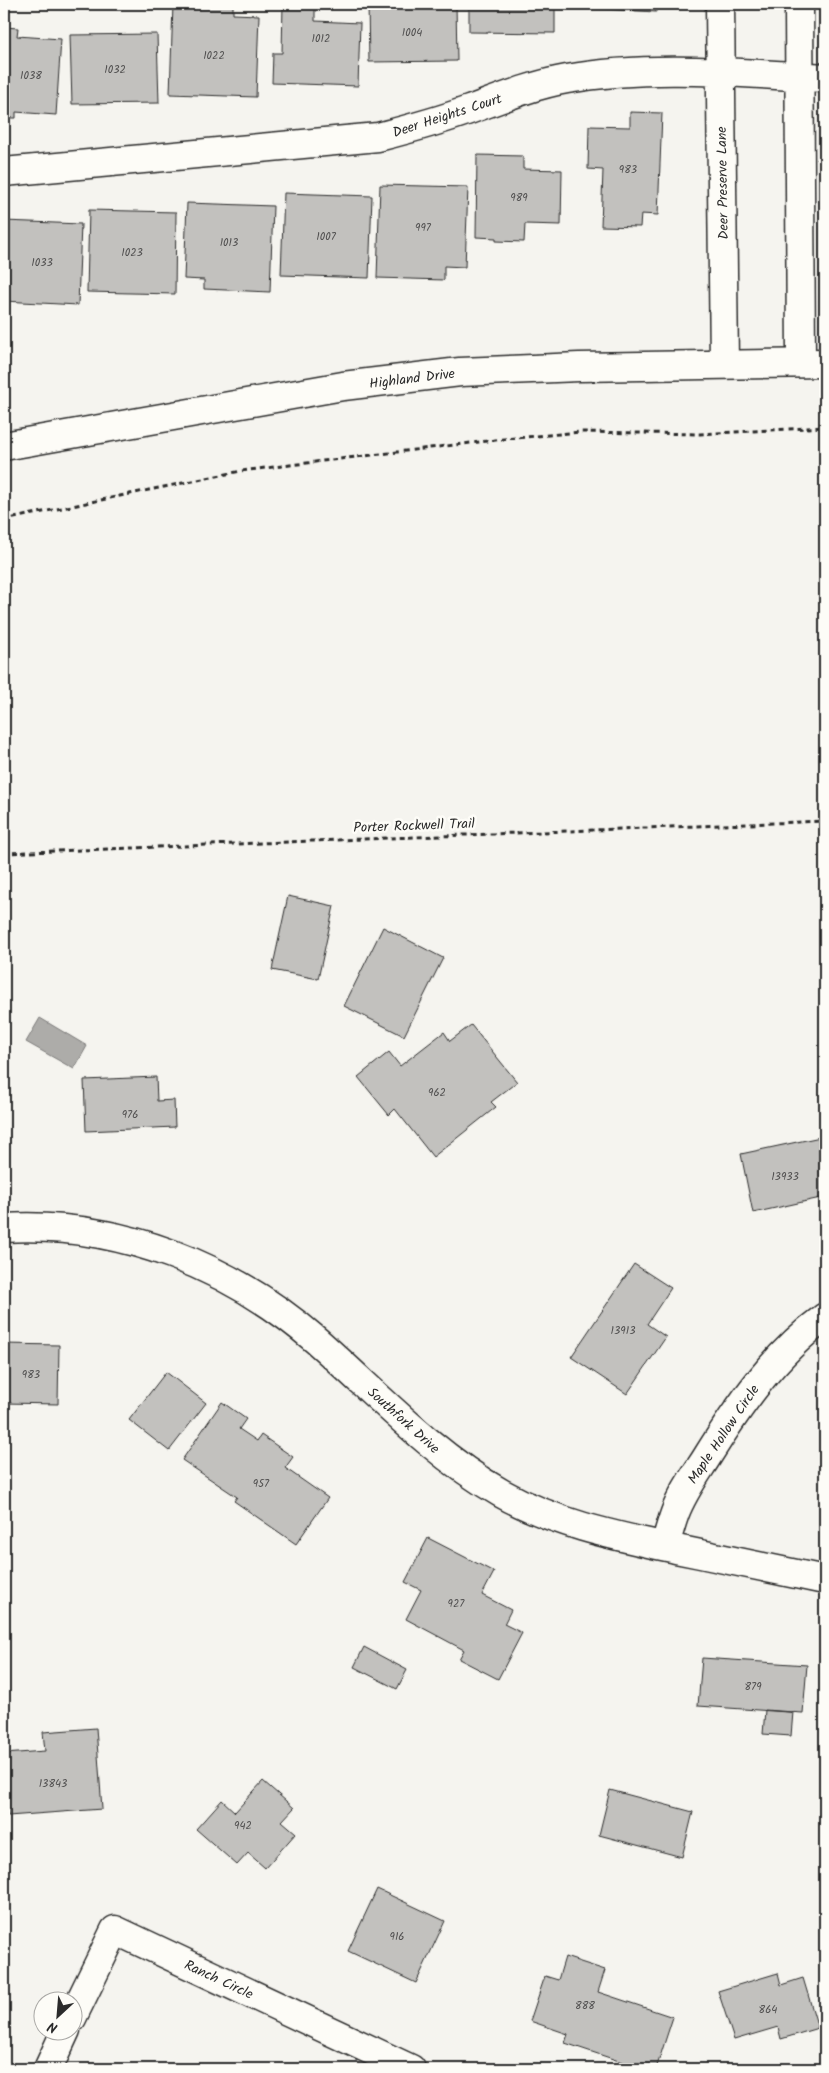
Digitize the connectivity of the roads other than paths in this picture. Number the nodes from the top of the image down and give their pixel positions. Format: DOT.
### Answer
graph roads {
  1 [pos="720,4"];
  2 [pos="799,4"];
  3 [pos="721,72"];
  4 [pos="812,77"];
  5 [pos="4,172"];
  6 [pos="813,362"];
  7 [pos="724,363"];
  8 [pos="4,446"];
  9 [pos="4,1228"];
  10 [pos="825,1317"];
  11 [pos="665,1546"];
  12 [pos="825,1580"];
  13 [pos="82,1998"];
  14 [pos="61,2040"];
  15 [pos="48,2069"];
  16 [pos="411,2069"];
  1 -- 3 [label="street, Deer Preserve Lane"];
  2 -- 4 [label="street"];
  3 -- 4 [label="street, Deer Heights Court"];
  3 -- 5 [label="street, Deer Heights Court"];
  3 -- 7 [label="street, Deer Preserve Lane"];
  4 -- 6 [label="street"];
  6 -- 7 [label="street, Highland Drive"];
  7 -- 8 [label="street, Highland Drive"];
  9 -- 11 [label="street, Southfork Drive"];
  10 -- 11 [label="street, Maple Hollow Circle"];
  11 -- 12 [label="street, Southfork Drive"];
  13 -- 16 [label="street, Ranch Circle"];
  14 -- 15 [label="street"];
}
